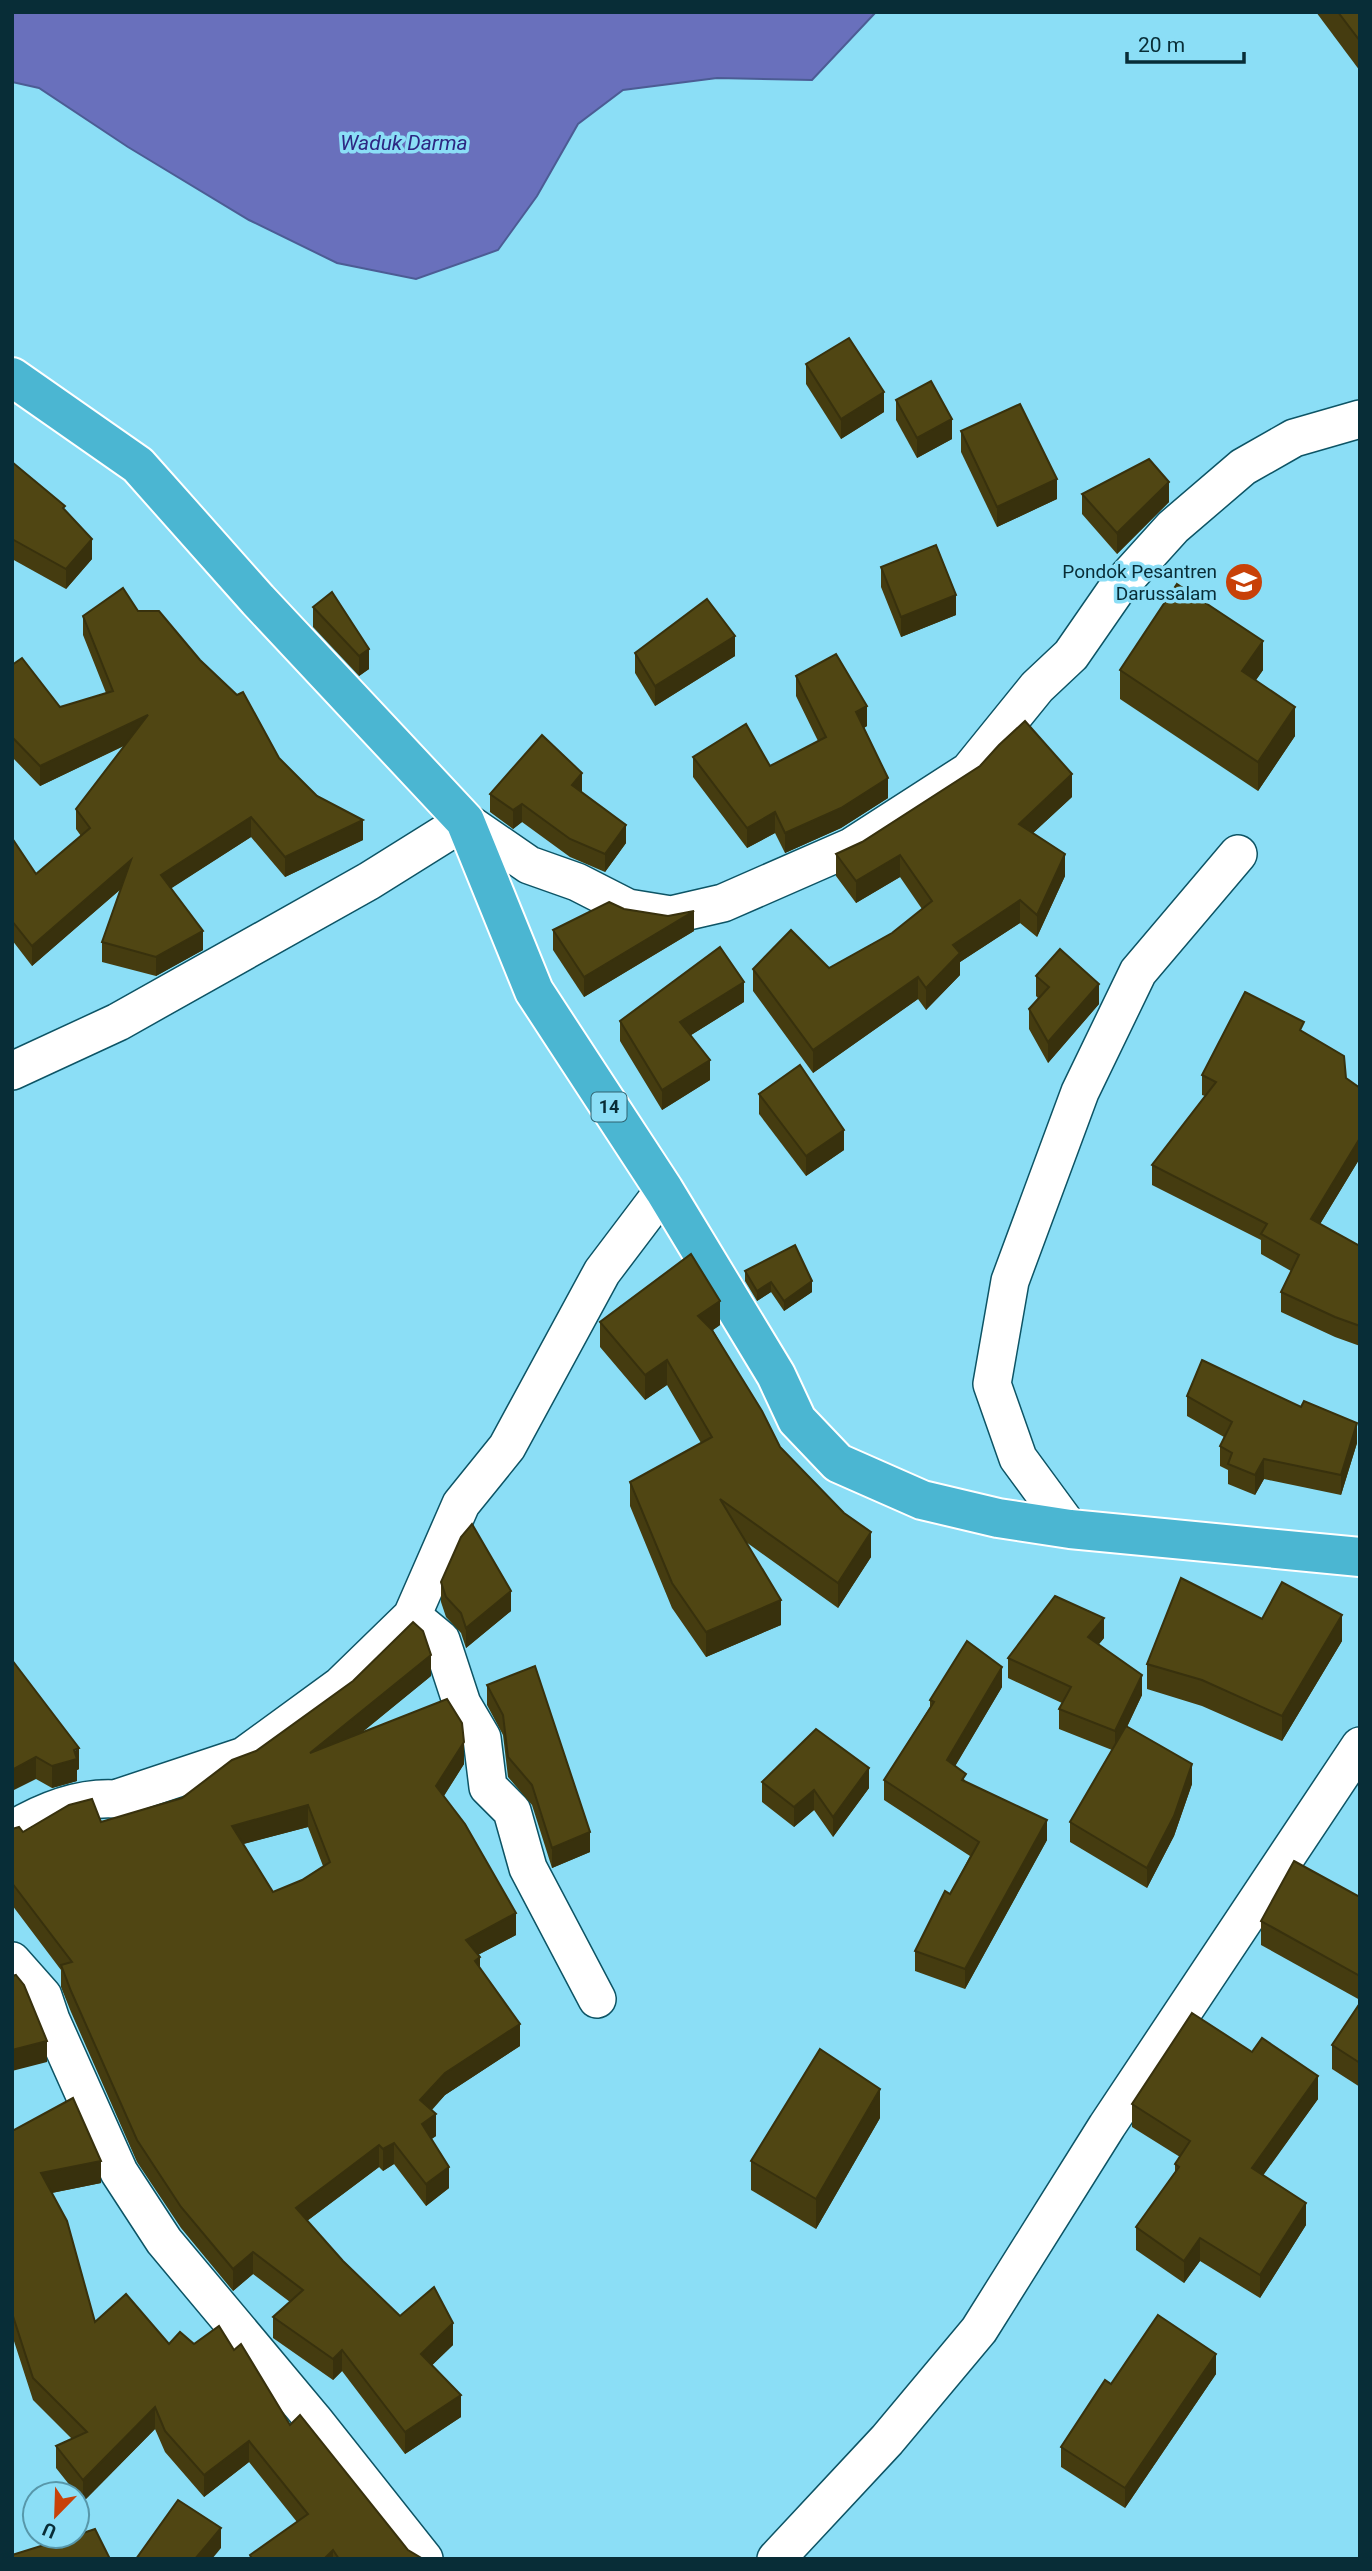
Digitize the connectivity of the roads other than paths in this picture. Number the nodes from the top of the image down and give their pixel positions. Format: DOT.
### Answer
graph roads {
  1 [pos="12,377"];
  2 [pos="1360,419"];
  3 [pos="465,821"];
  4 [pos="1238,854"];
  5 [pos="12,1071"];
  6 [pos="664,1190"];
  7 [pos="1070,1529"];
  8 [pos="1360,1557"];
  9 [pos="412,1616"];
  10 [pos="1360,1746"];
  11 [pos="12,1830"];
  12 [pos="12,1961"];
  13 [pos="597,1999"];
  14 [pos="424,2559"];
  15 [pos="776,2559"];
  1 -- 3 [label="highway, 14"];
  2 -- 3 [label="street"];
  3 -- 5 [label="street"];
  3 -- 6 [label="highway, 14"];
  4 -- 7 [label="street"];
  6 -- 7 [label="highway, 14"];
  6 -- 9 [label="street"];
  7 -- 8 [label="highway, 14"];
  9 -- 11 [label="street"];
  9 -- 13 [label="street"];
  10 -- 15 [label="street"];
  12 -- 14 [label="street"];
}
